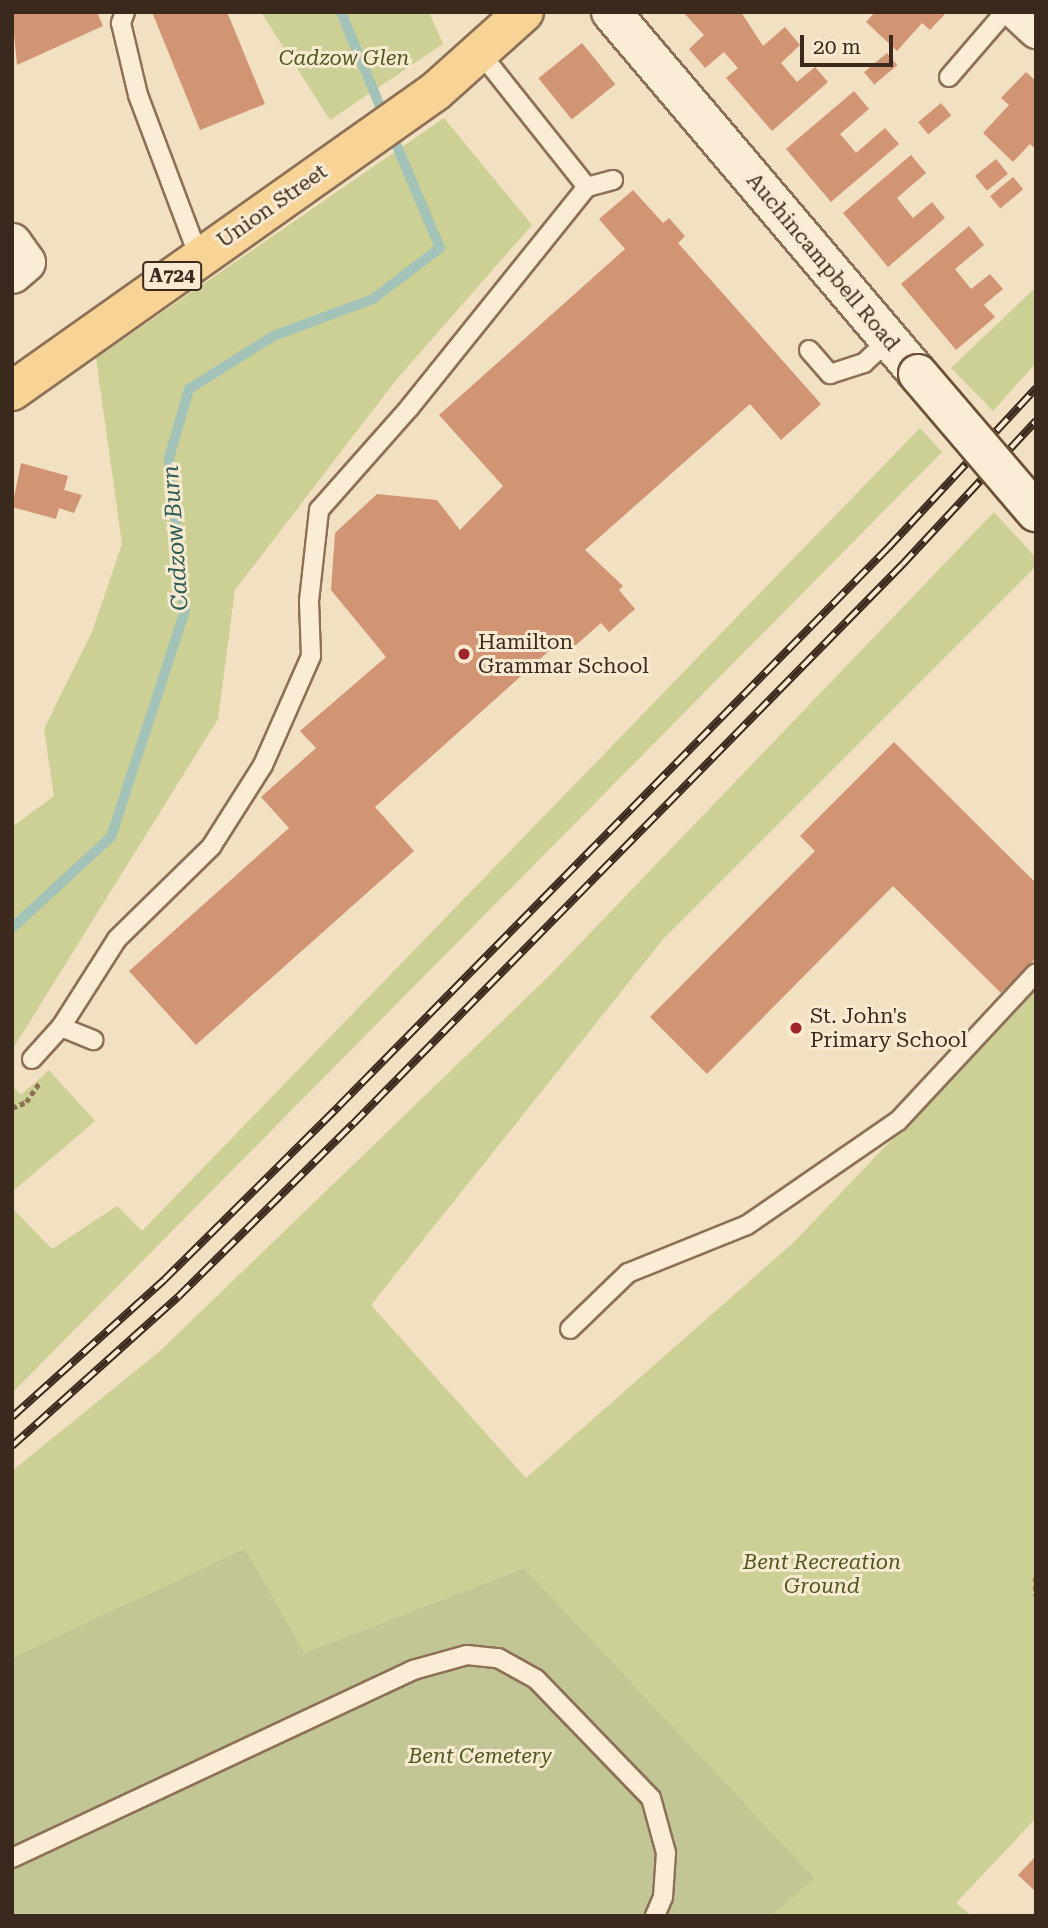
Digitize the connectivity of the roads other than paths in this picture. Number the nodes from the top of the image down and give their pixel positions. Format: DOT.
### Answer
graph roads {
  1 [pos="125,12"];
  2 [pos="524,12"];
  3 [pos="611,12"];
  4 [pos="1005,12"];
  5 [pos="1018,12"];
  6 [pos="1036,29"];
  7 [pos="482,55"];
  8 [pos="949,77"];
  9 [pos="613,180"];
  10 [pos="587,187"];
  11 [pos="12,242"];
  12 [pos="199,257"];
  13 [pos="12,274"];
  14 [pos="889,340"];
  15 [pos="809,350"];
  16 [pos="14,387"];
  17 [pos="1036,512"];
  18 [pos="1036,973"];
  19 [pos="61,1027"];
  20 [pos="94,1040"];
  21 [pos="32,1059"];
  22 [pos="570,1329"];
  23 [pos="12,1858"];
  24 [pos="655,1916"];
  1 -- 12 [label="lane"];
  2 -- 7 [label="main road, Union Street / A724"];
  3 -- 14 [label="street, Auchincampbell Road"];
  4 -- 8 [label="lane"];
  5 -- 6 [label="street"];
  7 -- 10 [label="lane"];
  7 -- 12 [label="main road, Union Street / A724"];
  9 -- 10 [label="lane"];
  10 -- 19 [label="lane"];
  11 -- 13 [label="street"];
  12 -- 16 [label="main road, Union Street / A724"];
  14 -- 15 [label="lane"];
  14 -- 17 [label="street, Auchincampbell Road, bridge"];
  18 -- 22 [label="lane"];
  19 -- 20 [label="lane"];
  19 -- 21 [label="lane"];
  23 -- 24 [label="lane"];
}
